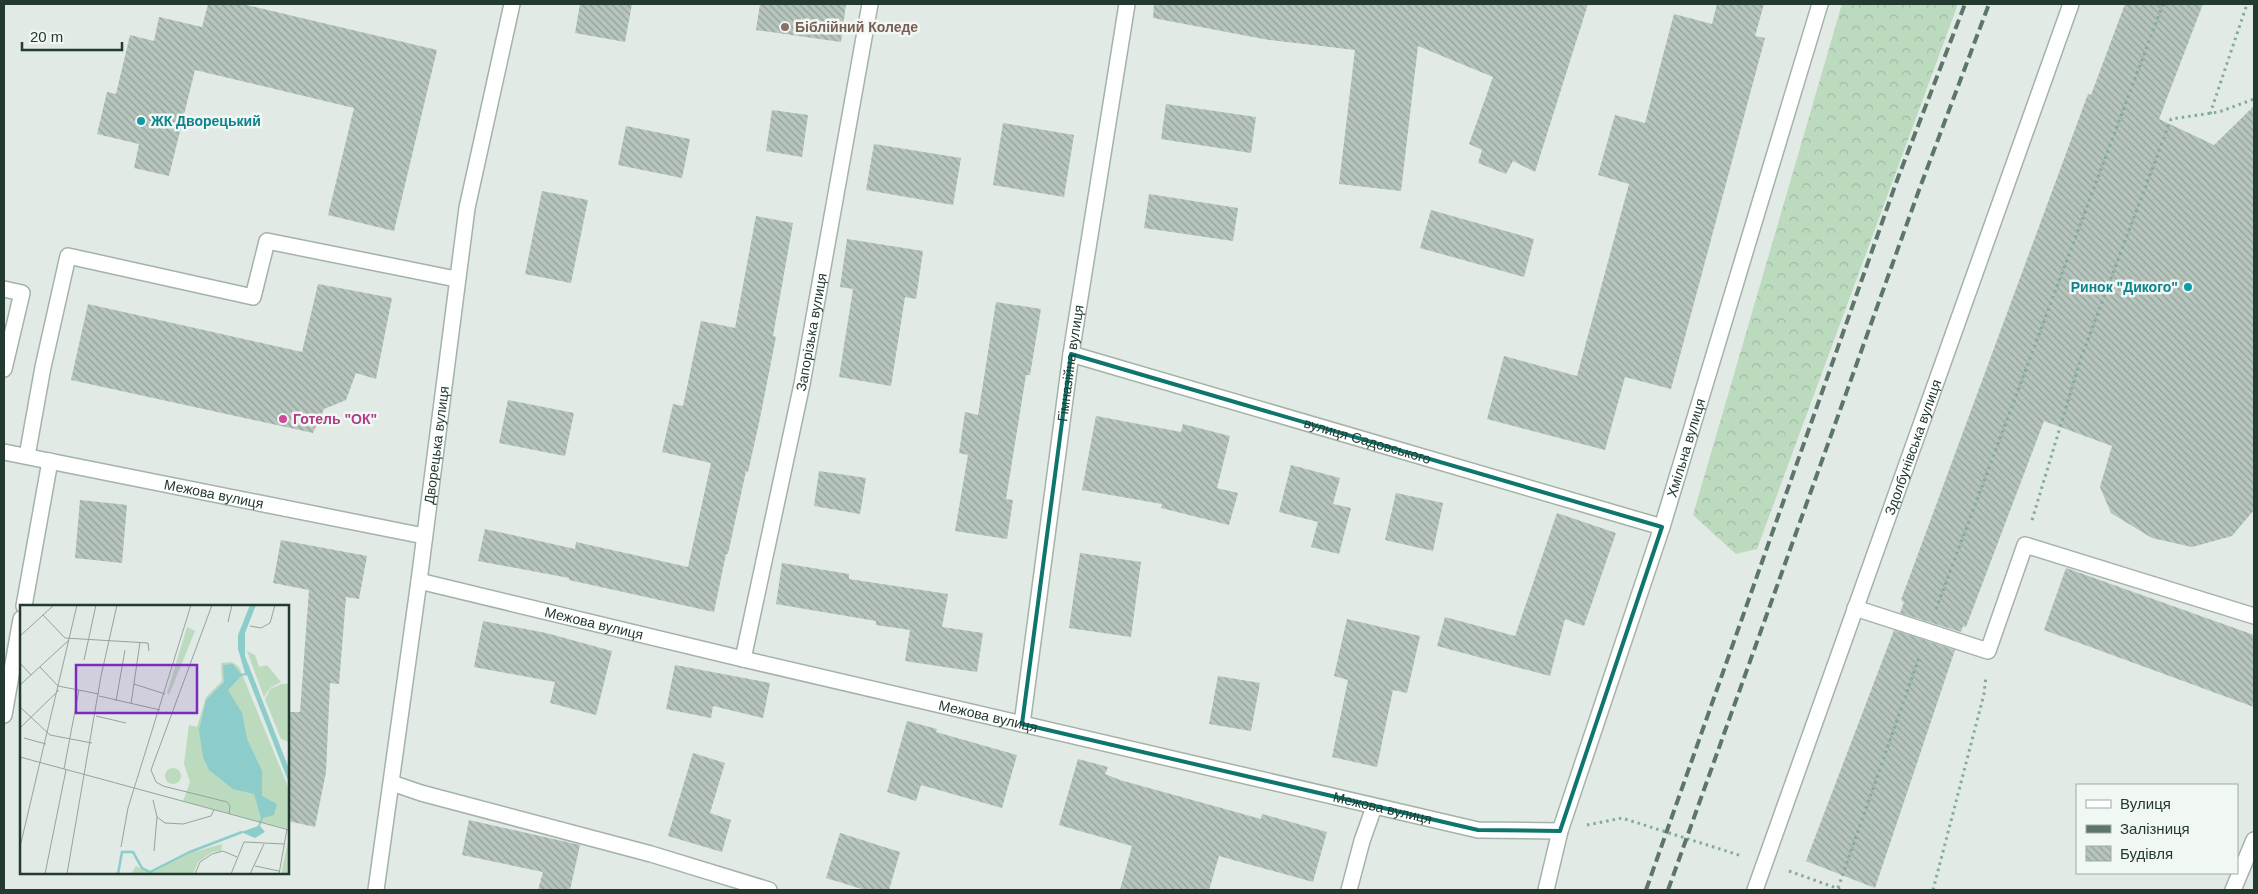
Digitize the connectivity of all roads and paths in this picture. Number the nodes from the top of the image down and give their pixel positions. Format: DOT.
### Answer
graph roads {
  1 [pos="512,4"];
  2 [pos="870,4"];
  3 [pos="1127,4"];
  4 [pos="1820,4"];
  5 [pos="2071,4"];
  6 [pos="2163,4"];
  7 [pos="2247,4"];
  8 [pos="2254,99"];
  9 [pos="2210,114"];
  10 [pos="456,280"];
  11 [pos="4,289"];
  12 [pos="1072,354"];
  13 [pos="4,369"];
  14 [pos="4,452"];
  15 [pos="27,456"];
  16 [pos="50,461"];
  17 [pos="1662,527"];
  18 [pos="424,536"];
  19 [pos="2024,545"];
  20 [pos="420,581"];
  21 [pos="24,605"];
  22 [pos="1855,608"];
  23 [pos="2254,616"];
  24 [pos="20,625"];
  25 [pos="1928,631"];
  26 [pos="1988,651"];
  27 [pos="743,659"];
  28 [pos="4,715"];
  29 [pos="1022,724"];
  30 [pos="392,783"];
  31 [pos="1374,807"];
  32 [pos="1560,831"];
  33 [pos="2254,840"];
  34 [pos="1765,863"];
  35 [pos="1840,889"];
  36 [pos="376,890"];
  37 [pos="769,890"];
  38 [pos="1350,890"];
  39 [pos="1546,890"];
  40 [pos="1755,890"];
  41 [pos="1933,890"];
  42 [pos="2233,890"];
  1 -- 10 [label="street, Дворецька вулиця"];
  2 -- 27 [label="street, Запорізька вулиця"];
  3 -- 12 [label="street, Гімназійна вулиця"];
  4 -- 17 [label="street, Хмільна вулиця"];
  5 -- 22 [label="street, Здолбунівська вулиця"];
  6 -- 25 [label="path"];
  7 -- 9 [label="path"];
  8 -- 9 [label="path"];
  9 -- 19 [label="path"];
  10 -- 15 [label="street"];
  10 -- 18 [label="street, Дворецька вулиця"];
  11 -- 13 [label="street"];
  12 -- 17 [label="street, вулиця Садовського"];
  12 -- 29 [label="street, Гімназійна вулиця"];
  14 -- 15 [label="street, Межова вулиця"];
  15 -- 16 [label="street, Межова вулиця"];
  16 -- 18 [label="street, Межова вулиця"];
  16 -- 21 [label="street"];
  17 -- 32 [label="street, Хмільна вулиця"];
  18 -- 20 [label="street, Дворецька вулиця"];
  19 -- 23 [label="street"];
  19 -- 26 [label="street"];
  20 -- 27 [label="street, Межова вулиця"];
  20 -- 30 [label="street, Дворецька вулиця"];
  22 -- 25 [label="street"];
  22 -- 34 [label="street, Здолбунівська вулиця"];
  24 -- 28 [label="street"];
  25 -- 26 [label="street"];
  25 -- 35 [label="path"];
  26 -- 41 [label="path"];
  27 -- 29 [label="street, Межова вулиця"];
  29 -- 31 [label="street, Межова вулиця"];
  30 -- 36 [label="street, Дворецька вулиця"];
  30 -- 37 [label="street"];
  31 -- 32 [label="street, Межова вулиця"];
  31 -- 38 [label="street"];
  32 -- 34 [label="path"];
  32 -- 39 [label="street, Хмільна вулиця"];
  33 -- 42 [label="street"];
  34 -- 35 [label="path"];
  34 -- 40 [label="street, Здолбунівська вулиця"];
}
